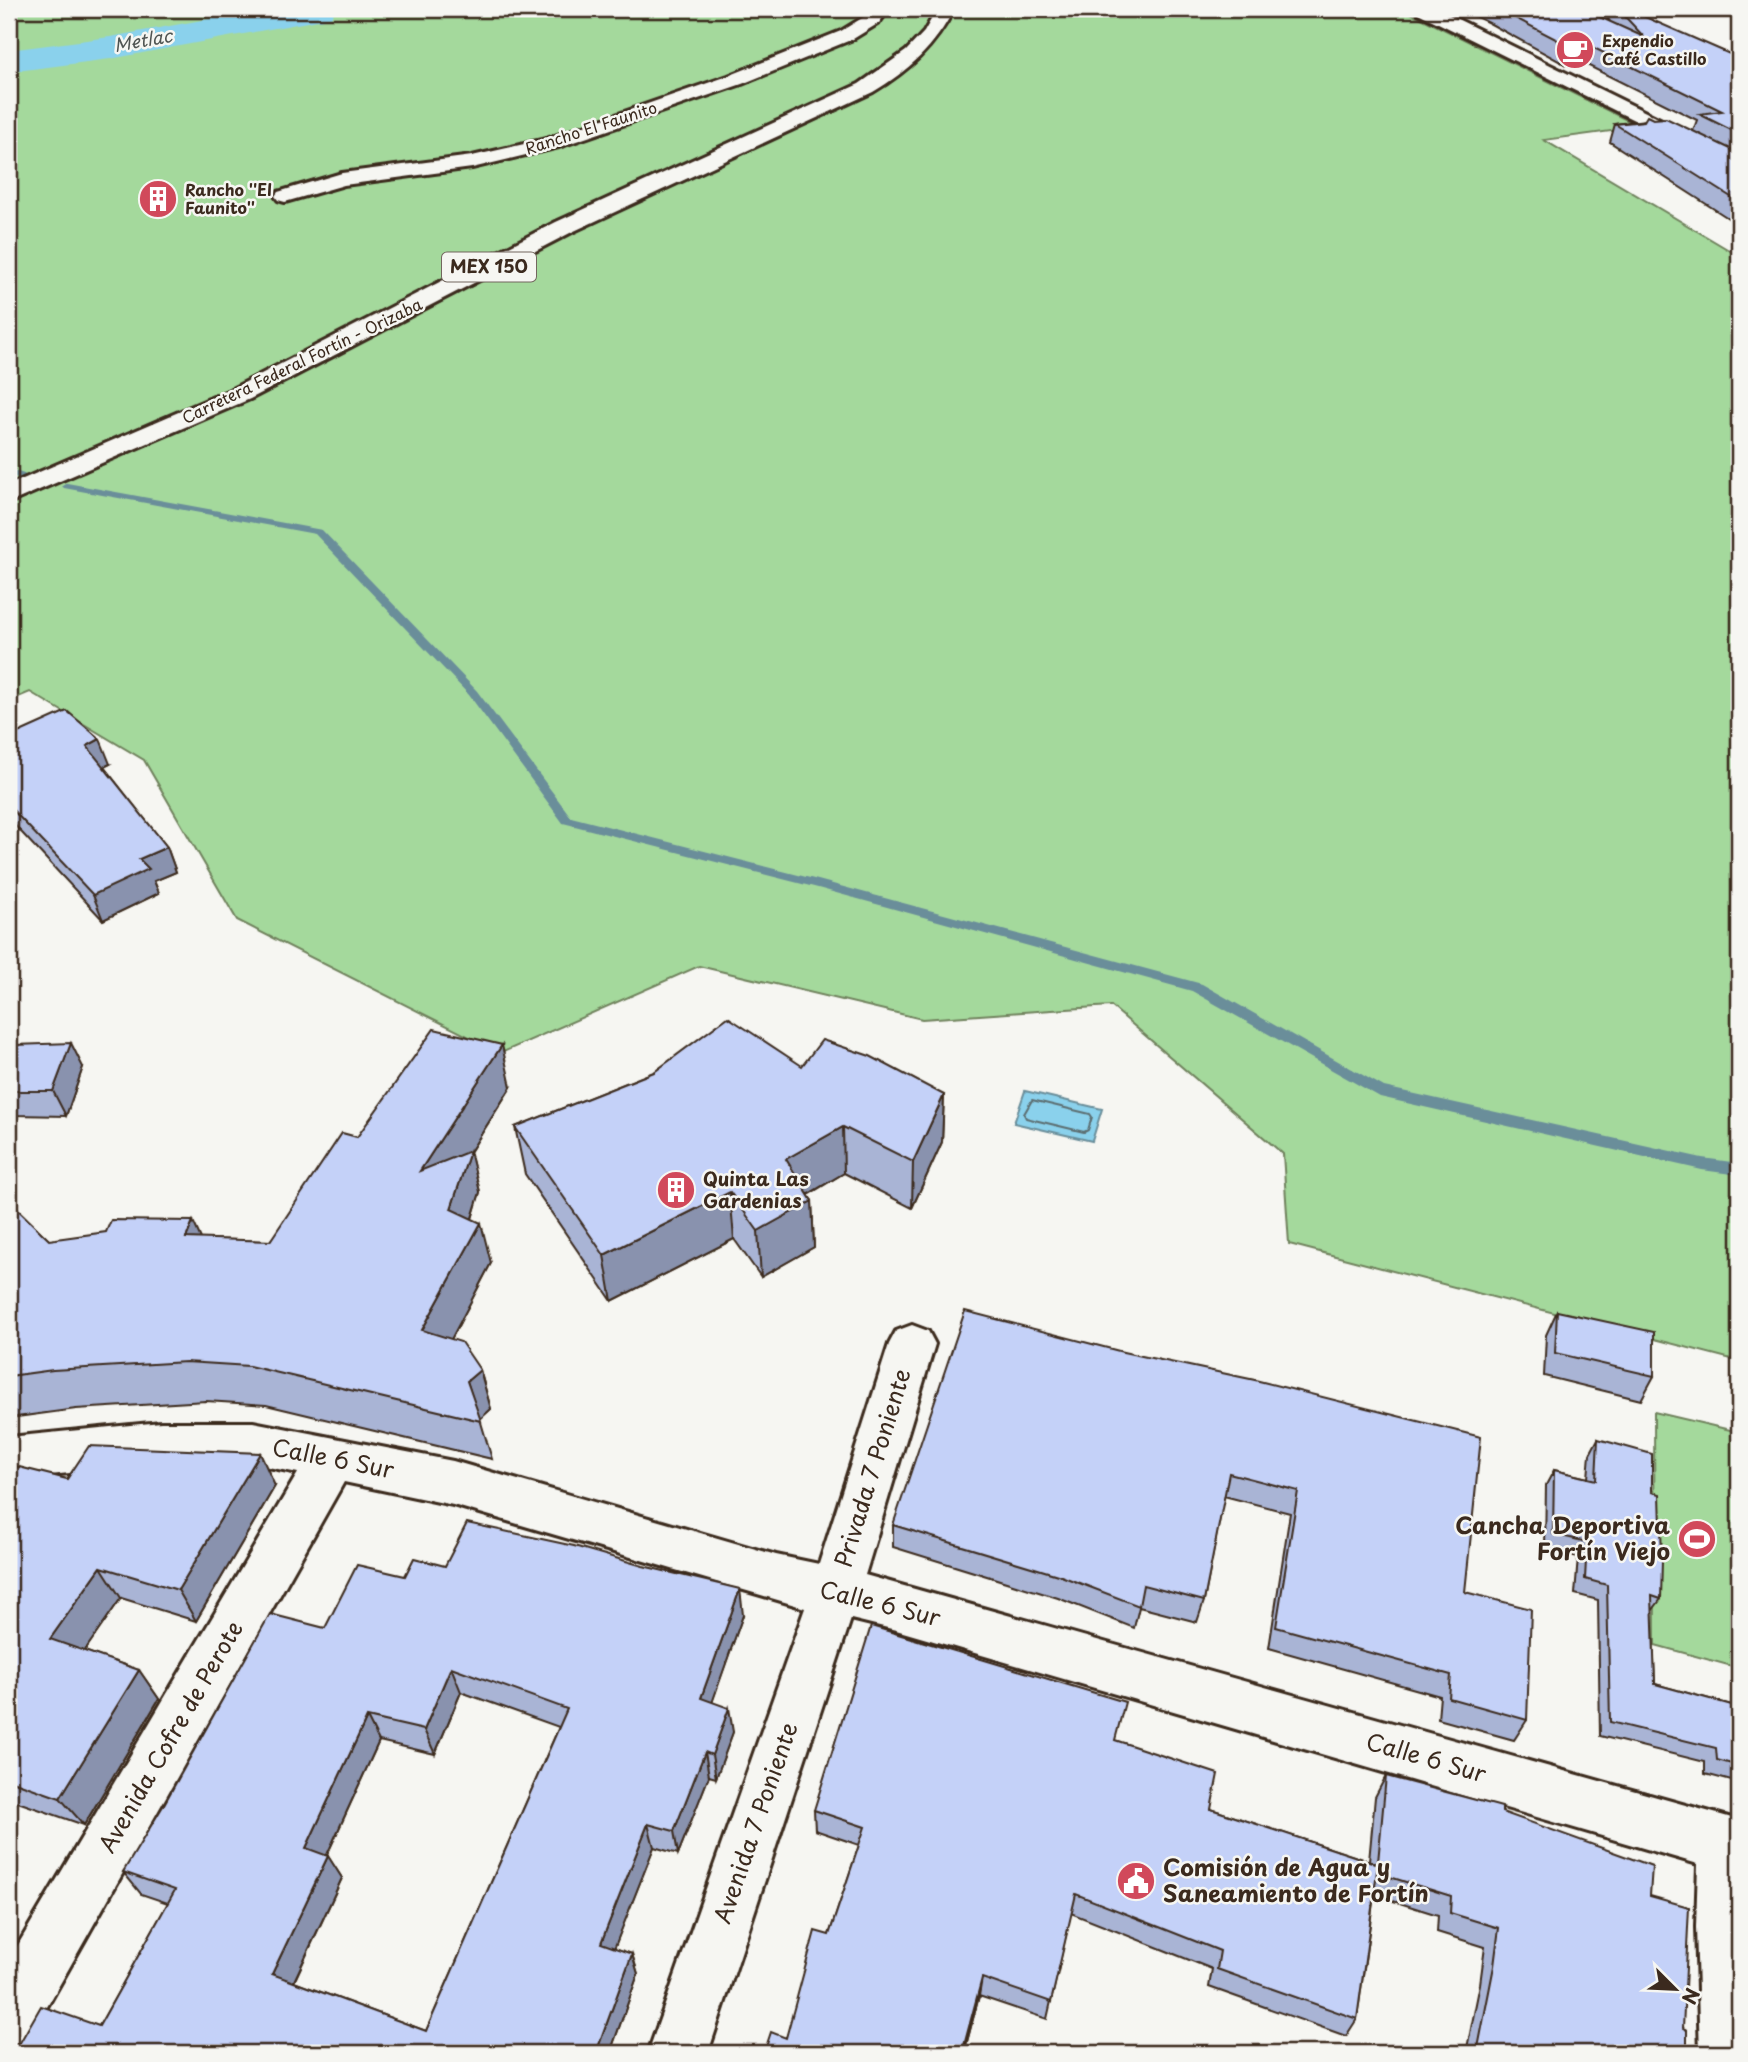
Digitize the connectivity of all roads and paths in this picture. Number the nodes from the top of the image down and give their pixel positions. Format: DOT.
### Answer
graph roads {
  1 [pos="880,9"];
  2 [pos="945,9"];
  3 [pos="1424,9"];
  4 [pos="1739,166"];
  5 [pos="285,196"];
  6 [pos="9,495"];
  7 [pos="912,1344"];
  8 [pos="9,1458"];
  9 [pos="332,1458"];
  10 [pos="835,1592"];
  11 [pos="1733,1846"];
  12 [pos="9,2016"];
  13 [pos="677,2053"];
  14 [pos="1730,2053"];
  1 -- 5 [label="street, Rancho El Faunito"];
  2 -- 6 [label="street, Carretera Federal Fortín - Orizaba / MEX 150"];
  3 -- 4 [label="street"];
  7 -- 10 [label="street, Privada 7 Poniente"];
  8 -- 9 [label="street, Calle 6 Sur"];
  9 -- 10 [label="street, Calle 6 Sur"];
  9 -- 12 [label="street, Avenida Cofre de Perote"];
  10 -- 11 [label="street, Calle 6 Sur"];
  10 -- 13 [label="street, Avenida 7 Poniente"];
  11 -- 14 [label="street"];
}
